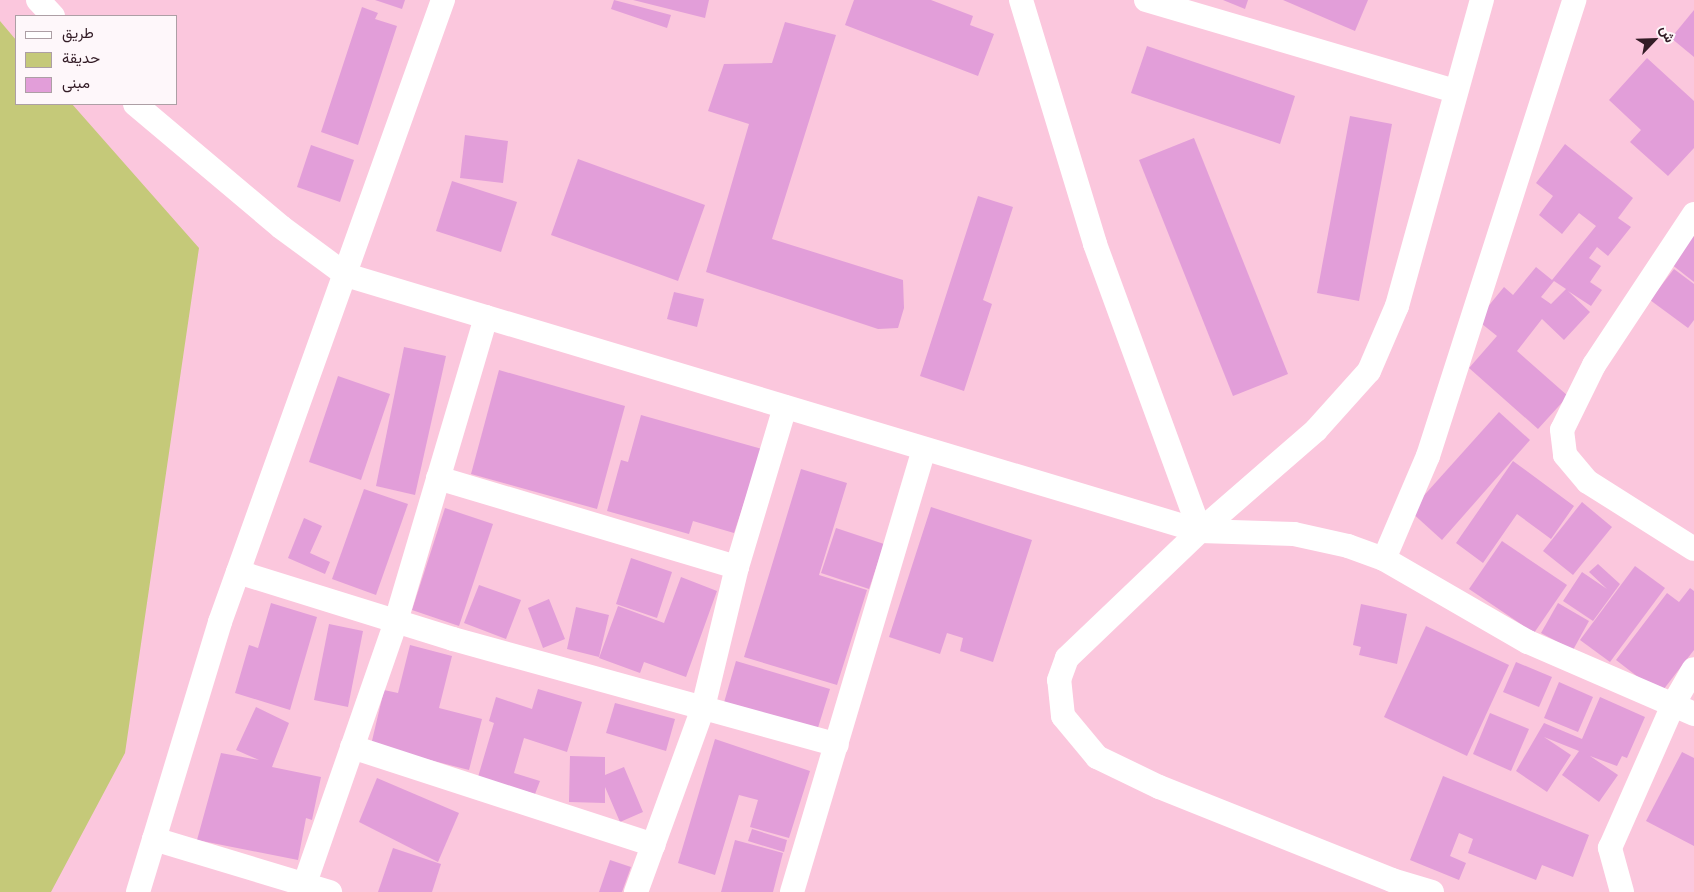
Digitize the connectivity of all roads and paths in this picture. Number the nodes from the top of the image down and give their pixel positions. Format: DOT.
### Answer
graph roads {
  1 [pos="38,0"];
  2 [pos="443,0"];
  3 [pos="1021,0"];
  4 [pos="1146,0"];
  5 [pos="1482,0"];
  6 [pos="1574,0"];
  7 [pos="52,15"];
  8 [pos="1455,91"];
  9 [pos="136,105"];
  10 [pos="1694,214"];
  11 [pos="346,274"];
  12 [pos="486,317"];
  13 [pos="785,407"];
  14 [pos="924,449"];
  15 [pos="438,478"];
  16 [pos="1200,531"];
  17 [pos="1694,549"];
  18 [pos="1384,559"];
  19 [pos="737,568"];
  20 [pos="238,572"];
  21 [pos="396,621"];
  22 [pos="1694,669"];
  23 [pos="703,708"];
  24 [pos="1684,709"];
  25 [pos="837,745"];
  26 [pos="352,747"];
  27 [pos="154,839"];
  28 [pos="653,845"];
  29 [pos="305,883"];
  30 [pos="138,892"];
  31 [pos="330,892"];
  32 [pos="636,892"];
  33 [pos="792,892"];
  34 [pos="1432,892"];
  35 [pos="1622,892"];
  1 -- 7 [label="street"];
  2 -- 11 [label="street"];
  3 -- 16 [label="street"];
  4 -- 8 [label="street"];
  5 -- 8 [label="street"];
  6 -- 18 [label="street"];
  8 -- 16 [label="street"];
  9 -- 11 [label="street"];
  10 -- 17 [label="street"];
  11 -- 12 [label="street"];
  11 -- 20 [label="street"];
  12 -- 13 [label="street"];
  12 -- 15 [label="street"];
  13 -- 14 [label="street"];
  13 -- 19 [label="street"];
  14 -- 16 [label="street"];
  14 -- 25 [label="street"];
  15 -- 19 [label="street"];
  15 -- 21 [label="street"];
  16 -- 18 [label="street"];
  16 -- 34 [label="street"];
  18 -- 24 [label="street"];
  19 -- 23 [label="street"];
  20 -- 21 [label="street"];
  20 -- 27 [label="street"];
  21 -- 23 [label="street"];
  21 -- 26 [label="street"];
  22 -- 24 [label="street"];
  23 -- 25 [label="street"];
  23 -- 28 [label="street"];
  24 -- 35 [label="street"];
  25 -- 33 [label="street"];
  26 -- 28 [label="street"];
  26 -- 29 [label="street"];
  27 -- 29 [label="street"];
  27 -- 30 [label="street"];
  28 -- 32 [label="street"];
  29 -- 31 [label="street"];
}
